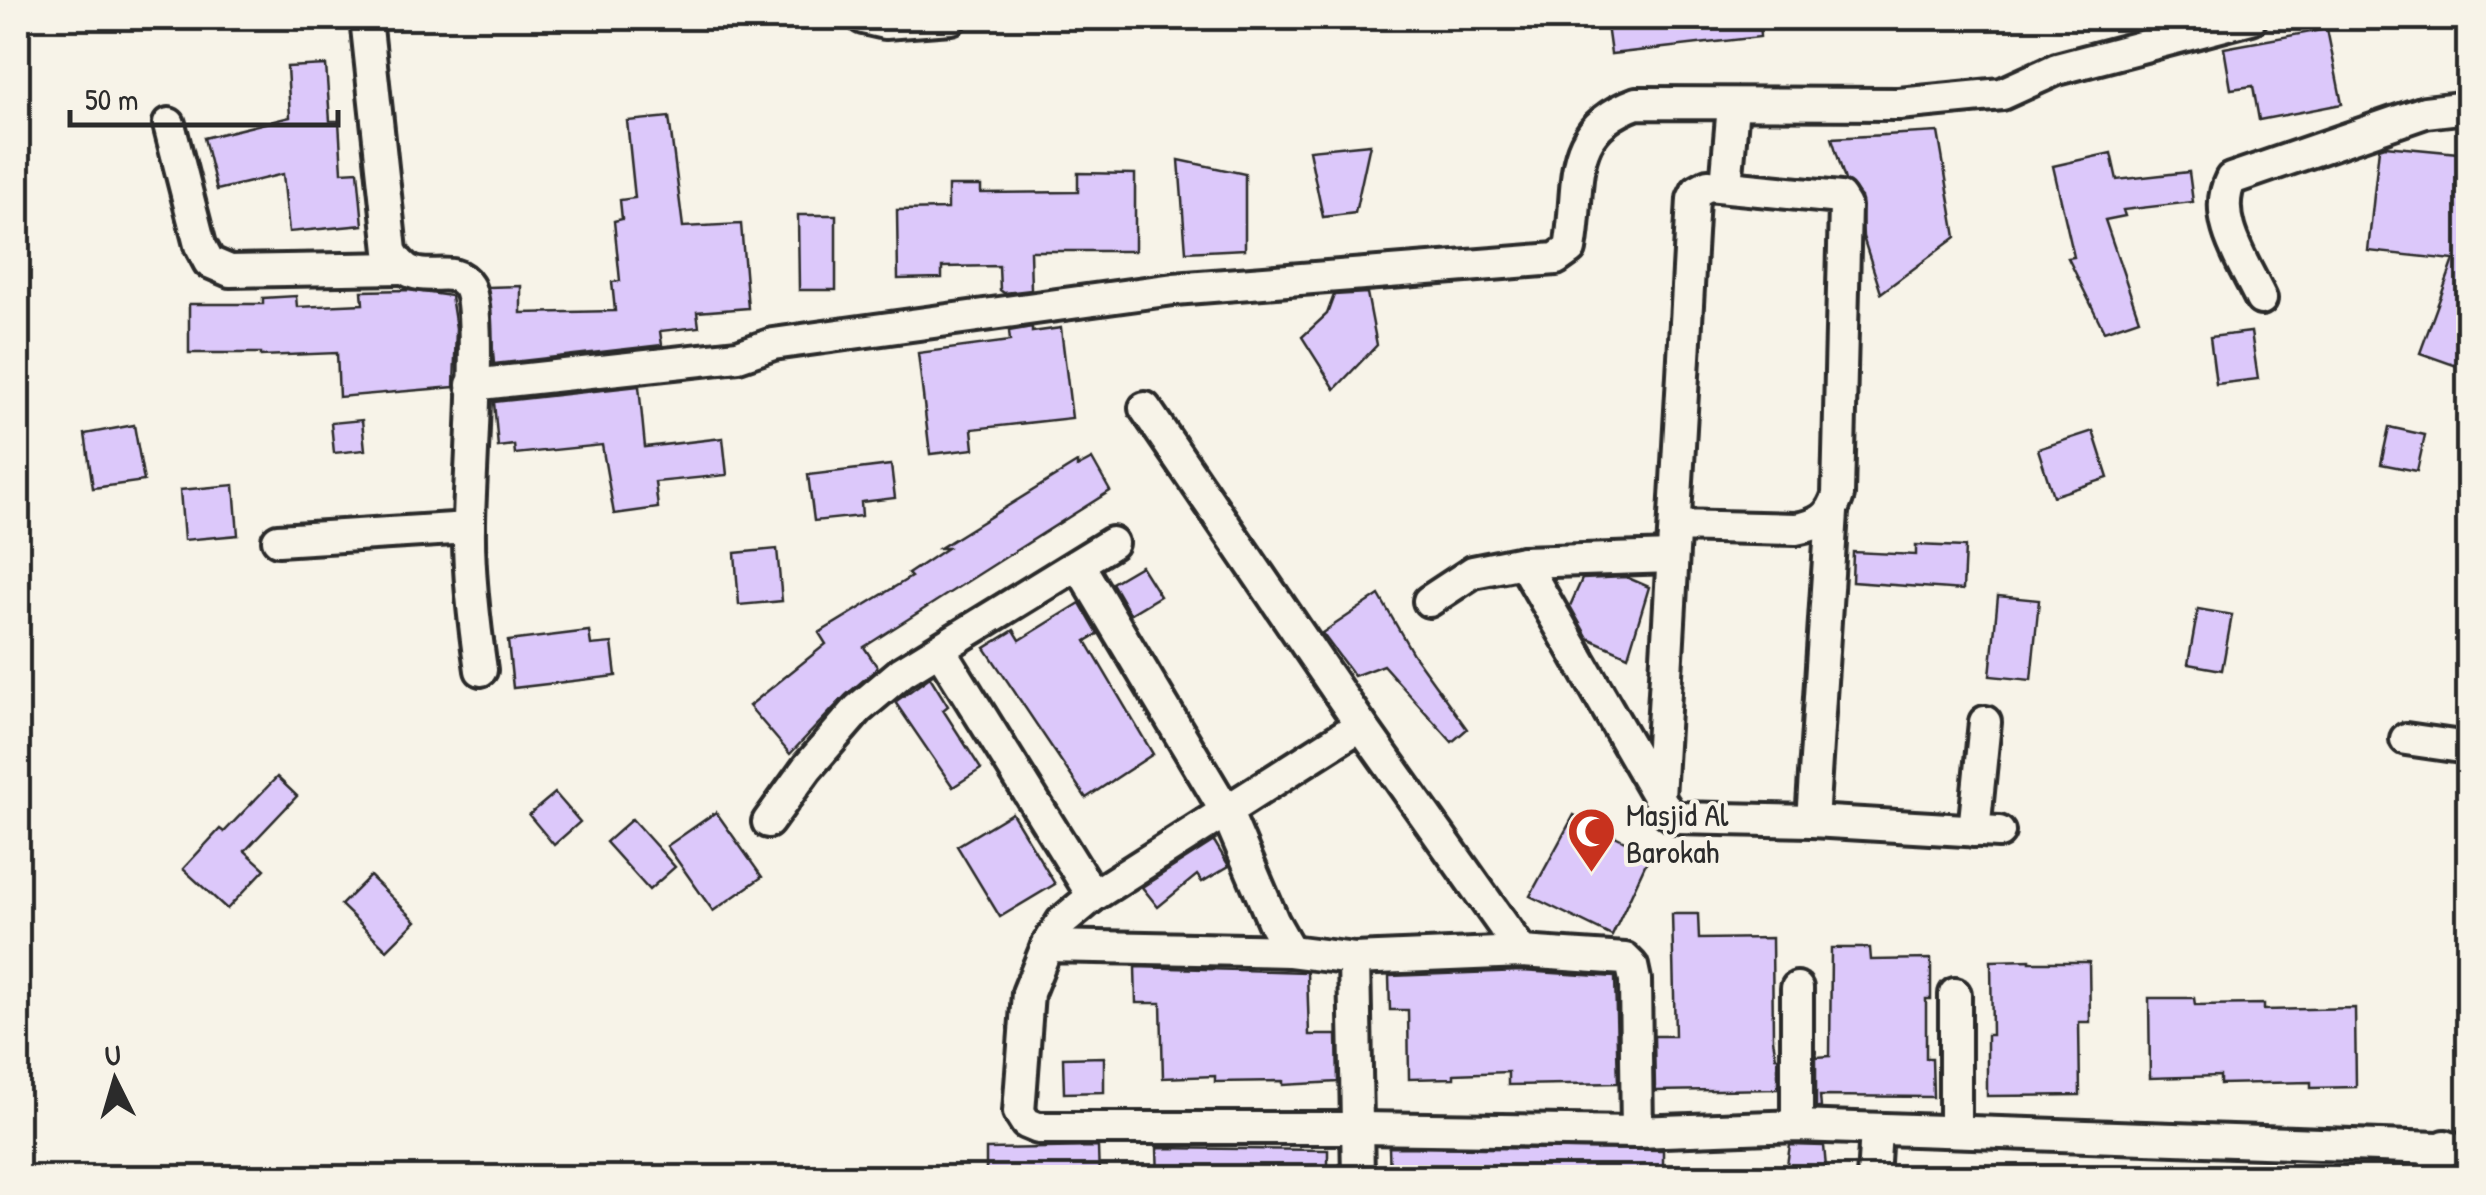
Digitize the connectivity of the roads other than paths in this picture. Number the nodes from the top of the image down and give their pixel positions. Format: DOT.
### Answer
graph roads {
  1 [pos="366,18"];
  2 [pos="863,18"];
  3 [pos="951,18"];
  4 [pos="2251,18"];
  5 [pos="2152,31"];
  6 [pos="1733,105"];
  7 [pos="2468,107"];
  8 [pos="169,124"];
  9 [pos="1726,186"];
  10 [pos="400,268"];
  11 [pos="2261,298"];
  12 [pos="472,385"];
  13 [pos="1146,408"];
  14 [pos="1832,512"];
  15 [pos="1675,526"];
  16 [pos="468,528"];
  17 [pos="278,540"];
  18 [pos="1112,544"];
  19 [pos="1672,557"];
  20 [pos="1523,562"];
  21 [pos="1079,565"];
  22 [pos="1428,601"];
  23 [pos="940,650"];
  24 [pos="481,670"];
  25 [pos="1985,722"];
  26 [pos="1361,725"];
  27 [pos="2406,739"];
  28 [pos="2468,748"];
  29 [pos="1659,798"];
  30 [pos="1227,813"];
  31 [pos="1812,820"];
  32 [pos="768,822"];
  33 [pos="1093,896"];
  34 [pos="1047,946"];
  35 [pos="1290,951"];
  36 [pos="1522,952"];
  37 [pos="1354,959"];
  38 [pos="1798,988"];
  39 [pos="1955,994"];
  40 [pos="1796,1126"];
  41 [pos="1358,1128"];
  42 [pos="1876,1130"];
  43 [pos="1955,1131"];
  44 [pos="1637,1132"];
  45 [pos="2457,1148"];
  46 [pos="1358,1178"];
  47 [pos="1873,1178"];
  48 [pos="2429,1178"];
  1 -- 10 [label="street"];
  2 -- 3 [label="street"];
  4 -- 5 [label="street"];
  5 -- 6 [label="street"];
  6 -- 9 [label="street"];
  6 -- 12 [label="street"];
  7 -- 11 [label="street"];
  8 -- 10 [label="street"];
  9 -- 14 [label="street"];
  9 -- 15 [label="street"];
  10 -- 12 [label="street"];
  12 -- 16 [label="street"];
  13 -- 26 [label="street"];
  14 -- 15 [label="street"];
  14 -- 31 [label="street"];
  15 -- 19 [label="street"];
  16 -- 17 [label="street"];
  16 -- 24 [label="street"];
  18 -- 21 [label="street"];
  19 -- 20 [label="street"];
  19 -- 29 [label="street"];
  20 -- 22 [label="street"];
  20 -- 29 [label="street"];
  21 -- 23 [label="street"];
  21 -- 30 [label="street"];
  23 -- 32 [label="street"];
  23 -- 33 [label="street"];
  25 -- 31 [label="street"];
  26 -- 30 [label="street"];
  26 -- 36 [label="street"];
  27 -- 28 [label="street"];
  29 -- 31 [label="street"];
  30 -- 33 [label="street"];
  30 -- 35 [label="street"];
  33 -- 34 [label="street"];
  34 -- 35 [label="street"];
  34 -- 41 [label="street"];
  35 -- 37 [label="street"];
  36 -- 37 [label="street"];
  36 -- 44 [label="street"];
  37 -- 41 [label="street"];
  38 -- 40 [label="street"];
  39 -- 43 [label="street"];
  40 -- 42 [label="street"];
  40 -- 44 [label="street"];
  41 -- 44 [label="street"];
  41 -- 46 [label="street"];
  42 -- 43 [label="street"];
  42 -- 47 [label="street"];
  43 -- 45 [label="street"];
  45 -- 48 [label="street"];
}
